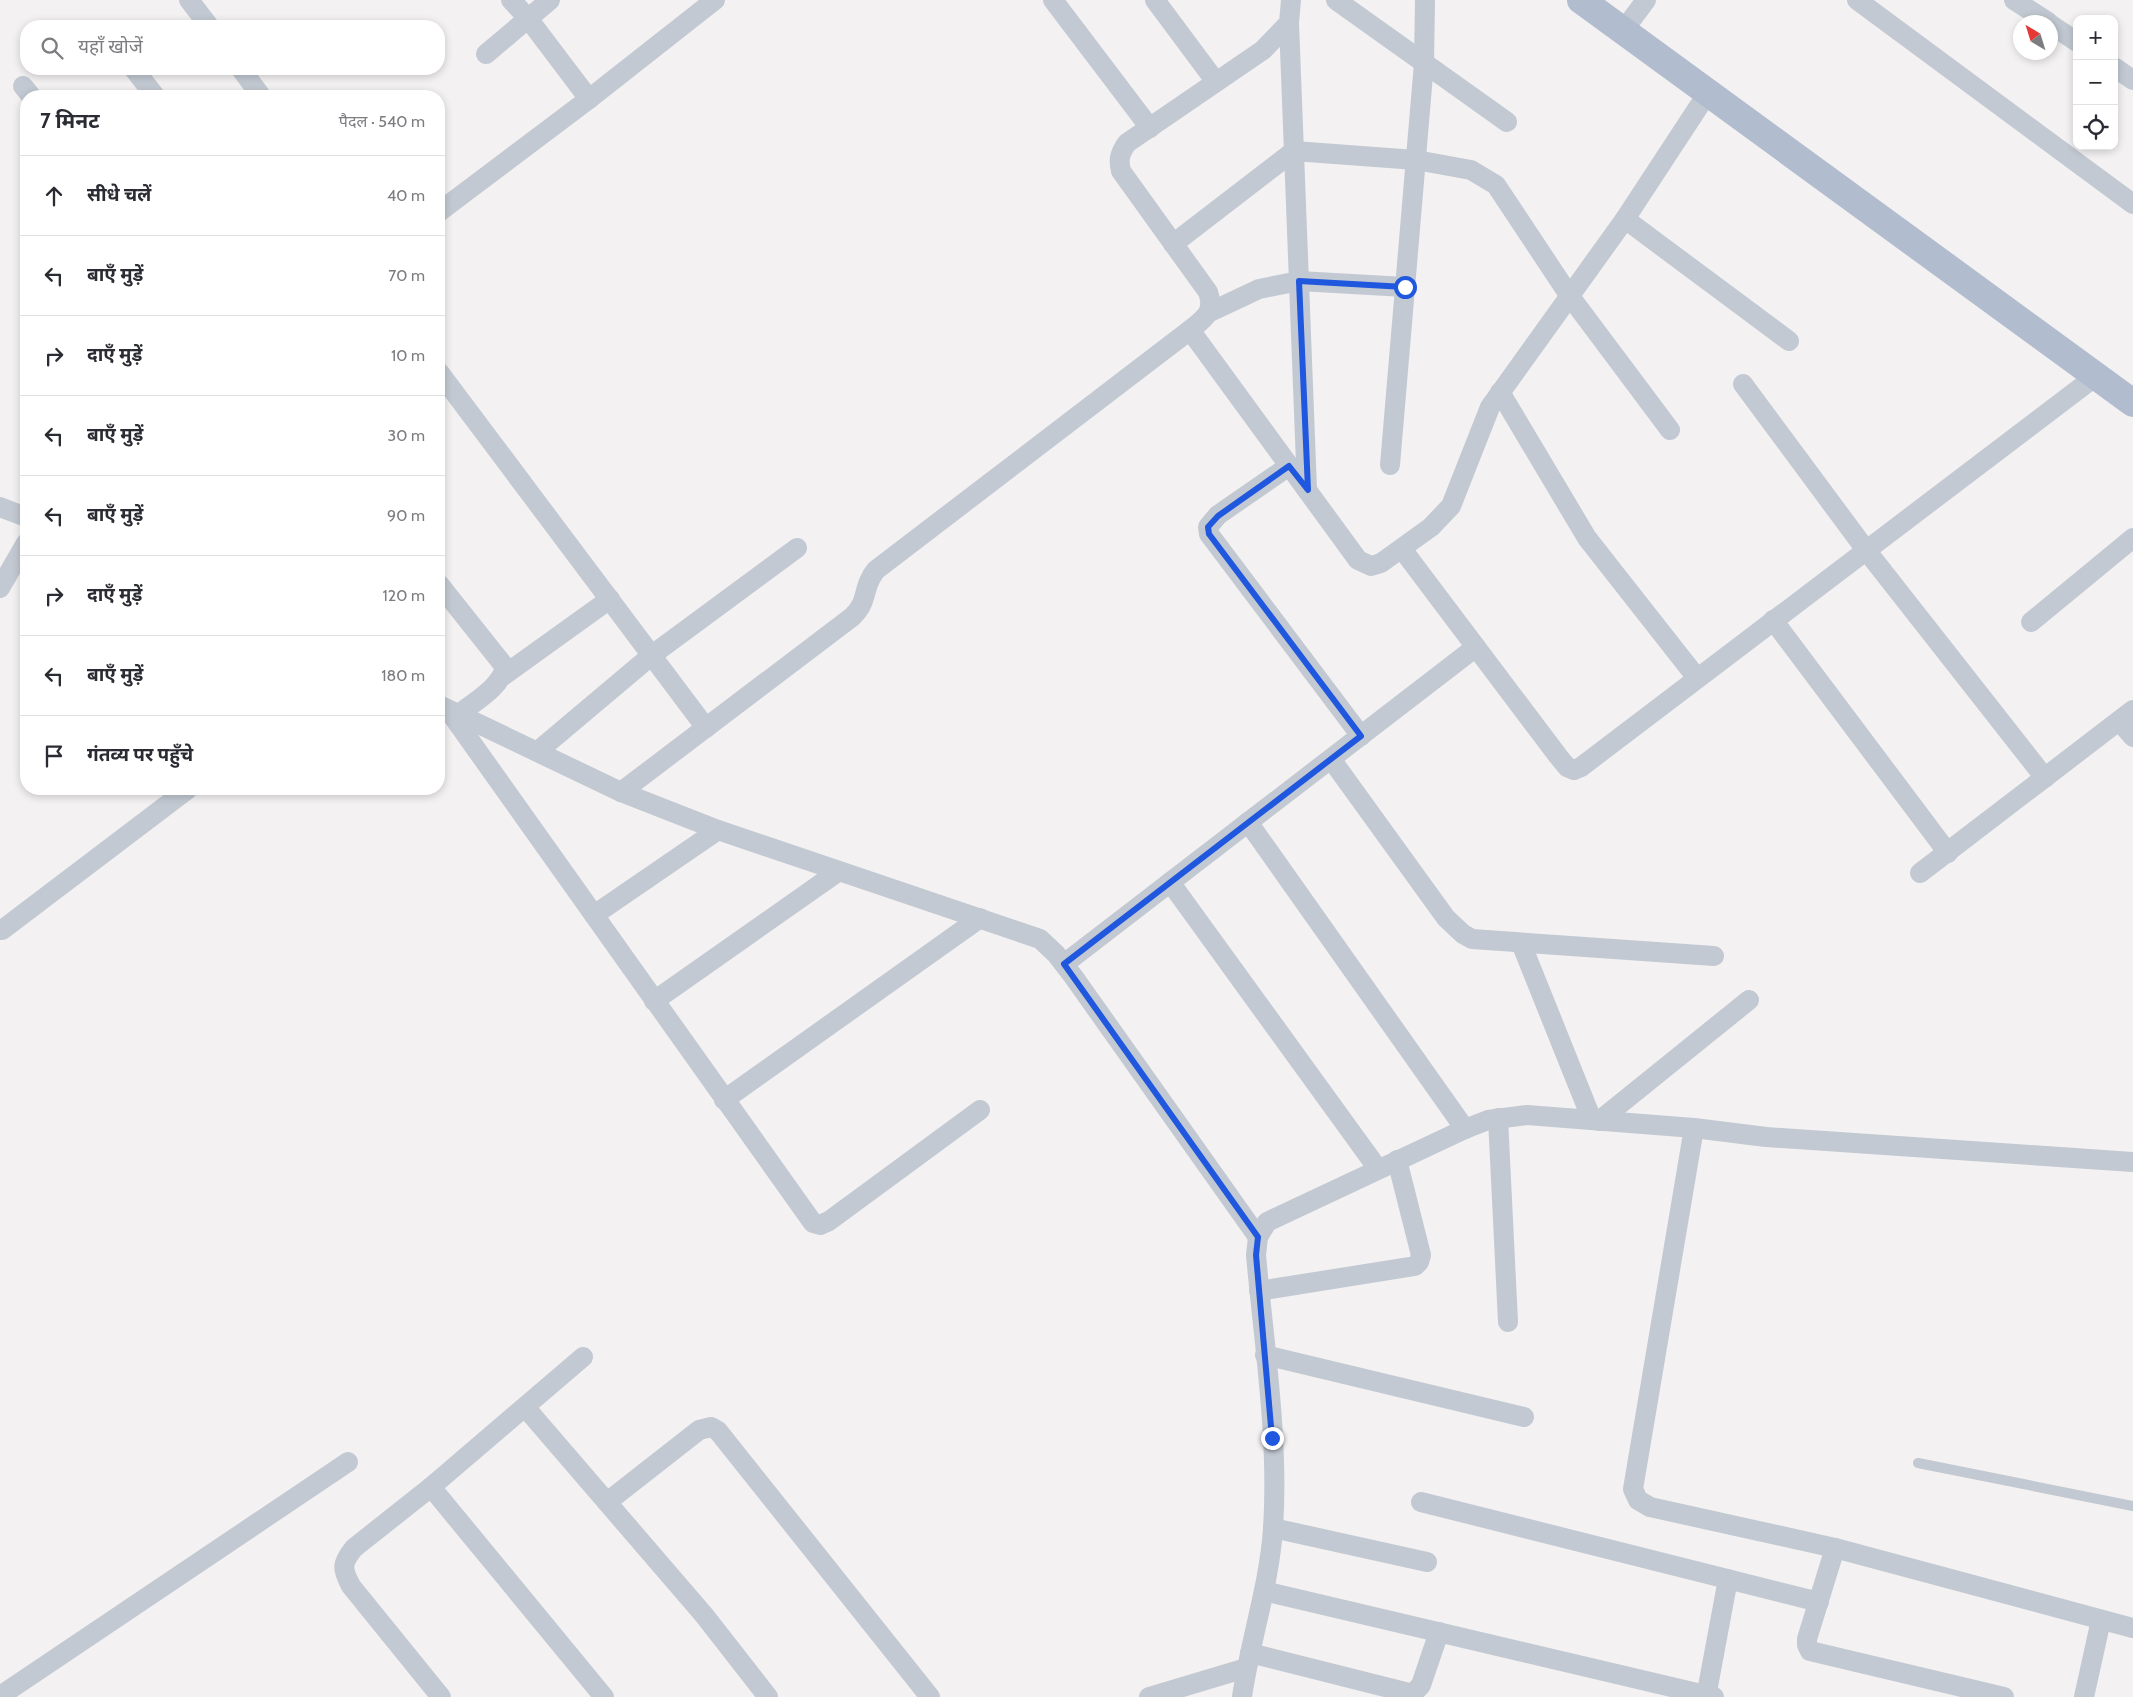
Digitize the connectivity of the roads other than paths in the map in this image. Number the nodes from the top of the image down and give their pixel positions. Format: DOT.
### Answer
graph roads {
  1 [pos="189,0"];
  2 [pos="511,0"];
  3 [pos="550,0"];
  4 [pos="715,0"];
  5 [pos="1053,0"];
  6 [pos="1155,0"];
  7 [pos="1291,0"];
  8 [pos="1336,0"];
  9 [pos="1424,0"];
  10 [pos="1582,0"];
  11 [pos="1646,0"];
  12 [pos="1857,0"];
  13 [pos="2014,0"];
  14 [pos="2037,15"];
  15 [pos="527,17"];
  16 [pos="204,20"];
  17 [pos="1288,23"];
  18 [pos="2058,29"];
  19 [pos="1623,31"];
  20 [pos="2073,39"];
  21 [pos="486,54"];
  22 [pos="1424,63"];
  23 [pos="2118,71"];
  24 [pos="139,75"];
  25 [pos="245,75"];
  26 [pos="2133,80"];
  27 [pos="1216,82"];
  28 [pos="150,90"];
  29 [pos="257,90"];
  30 [pos="1707,94"];
  31 [pos="589,100"];
  32 [pos="1507,122"];
  33 [pos="1150,128"];
  34 [pos="1294,151"];
  35 [pos="1416,160"];
  36 [pos="2133,204"];
  37 [pos="445,208"];
  38 [pos="1625,219"];
  39 [pos="1174,244"];
  40 [pos="1299,281"];
  41 [pos="1405,287"];
  42 [pos="1569,295"];
  43 [pos="1210,312"];
  44 [pos="1190,330"];
  45 [pos="1789,341"];
  46 [pos="2096,376"];
  47 [pos="445,380"];
  48 [pos="1743,384"];
  49 [pos="1500,392"];
  50 [pos="2133,403"];
  51 [pos="1670,430"];
  52 [pos="1390,465"];
  53 [pos="1289,466"];
  54 [pos="1308,490"];
  55 [pos="0,507"];
  56 [pos="20,515"];
  57 [pos="2133,538"];
  58 [pos="797,548"];
  59 [pos="1402,549"];
  60 [pos="1866,550"];
  61 [pos="20,553"];
  62 [pos="0,588"];
  63 [pos="445,591"];
  64 [pos="610,598"];
  65 [pos="1773,620"];
  66 [pos="2031,622"];
  67 [pos="1476,647"];
  68 [pos="652,655"];
  69 [pos="503,676"];
  70 [pos="1697,678"];
  71 [pos="448,709"];
  72 [pos="2126,716"];
  73 [pos="706,728"];
  74 [pos="1361,736"];
  75 [pos="2133,737"];
  76 [pos="538,750"];
  77 [pos="1331,758"];
  78 [pos="2045,778"];
  79 [pos="621,792"];
  80 [pos="180,795"];
  81 [pos="1248,822"];
  82 [pos="718,830"];
  83 [pos="1948,853"];
  84 [pos="840,871"];
  85 [pos="1920,873"];
  86 [pos="1170,882"];
  87 [pos="594,916"];
  88 [pos="980,918"];
  89 [pos="2,930"];
  90 [pos="1521,943"];
  91 [pos="1714,956"];
  92 [pos="1064,964"];
  93 [pos="1749,1000"];
  94 [pos="654,1001"];
  95 [pos="724,1100"];
  96 [pos="980,1110"];
  97 [pos="1498,1118"];
  98 [pos="1596,1120"];
  99 [pos="1694,1128"];
  100 [pos="1465,1129"];
  101 [pos="1397,1160"];
  102 [pos="2133,1162"];
  103 [pos="1378,1169"];
  104 [pos="1258,1237"];
  105 [pos="1259,1291"];
  106 [pos="1508,1322"];
  107 [pos="1265,1355"];
  108 [pos="583,1357"];
  109 [pos="525,1407"];
  110 [pos="1524,1417"];
  111 [pos="348,1462"];
  112 [pos="1918,1463"];
  113 [pos="431,1487"];
  114 [pos="607,1502"];
  115 [pos="1421,1502"];
  116 [pos="2133,1506"];
  117 [pos="1273,1528"];
  118 [pos="1835,1548"];
  119 [pos="1426,1562"];
  120 [pos="1728,1579"];
  121 [pos="1264,1591"];
  122 [pos="1819,1602"];
  123 [pos="2101,1620"];
  124 [pos="2133,1628"];
  125 [pos="1439,1632"];
  126 [pos="1248,1660"];
  127 [pos="0,1696"];
  128 [pos="1709,1696"];
  129 [pos="441,1697"];
  130 [pos="603,1697"];
  131 [pos="768,1697"];
  132 [pos="930,1697"];
  133 [pos="1149,1697"];
  134 [pos="1242,1697"];
  135 [pos="2004,1697"];
  136 [pos="2084,1697"];
  1 -- 16 [label="street"];
  2 -- 15 [label="street"];
  3 -- 15 [label="street"];
  4 -- 31 [label="street"];
  5 -- 33 [label="street"];
  6 -- 27 [label="street"];
  7 -- 17 [label="street"];
  8 -- 22 [label="street"];
  9 -- 22 [label="street"];
  10 -- 19 [label="main road"];
  11 -- 19 [label="street"];
  12 -- 36 [label="street"];
  13 -- 14 [label="street"];
  15 -- 21 [label="street"];
  15 -- 31 [label="street"];
  17 -- 27 [label="street"];
  17 -- 34 [label="street"];
  18 -- 20 [label="street"];
  19 -- 30 [label="main road"];
  22 -- 32 [label="street"];
  22 -- 35 [label="street"];
  23 -- 26 [label="street"];
  24 -- 28 [label="street"];
  25 -- 29 [label="street"];
  27 -- 33 [label="street"];
  30 -- 38 [label="street"];
  30 -- 46 [label="main road"];
  31 -- 37 [label="street"];
  33 -- 39 [label="street"];
  34 -- 35 [label="street"];
  34 -- 39 [label="street"];
  34 -- 40 [label="street"];
  35 -- 41 [label="street"];
  35 -- 42 [label="street"];
  38 -- 42 [label="street"];
  38 -- 45 [label="street"];
  39 -- 43 [label="street"];
  40 -- 41 [label="street"];
  40 -- 43 [label="street"];
  40 -- 54 [label="street"];
  41 -- 52 [label="street"];
  42 -- 49 [label="street"];
  42 -- 51 [label="street"];
  43 -- 44 [label="street"];
  44 -- 53 [label="street"];
  44 -- 73 [label="street"];
  46 -- 50 [label="main road"];
  46 -- 60 [label="street"];
  47 -- 64 [label="street"];
  48 -- 60 [label="street"];
  49 -- 59 [label="street"];
  49 -- 70 [label="street"];
  53 -- 54 [label="street"];
  53 -- 74 [label="street"];
  54 -- 59 [label="street"];
  55 -- 56 [label="street"];
  57 -- 66 [label="street"];
  58 -- 68 [label="street"];
  59 -- 67 [label="street"];
  60 -- 65 [label="street"];
  60 -- 78 [label="street"];
  61 -- 62 [label="street"];
  63 -- 69 [label="street"];
  64 -- 68 [label="street"];
  64 -- 69 [label="street"];
  65 -- 70 [label="street"];
  65 -- 83 [label="street"];
  67 -- 70 [label="street"];
  67 -- 74 [label="street"];
  68 -- 73 [label="street"];
  68 -- 76 [label="street"];
  69 -- 71 [label="street"];
  71 -- 76 [label="street"];
  71 -- 87 [label="street"];
  72 -- 75 [label="street"];
  72 -- 78 [label="street"];
  73 -- 79 [label="street"];
  74 -- 77 [label="street"];
  76 -- 79 [label="street"];
  77 -- 81 [label="street"];
  77 -- 90 [label="street"];
  78 -- 83 [label="street"];
  79 -- 82 [label="street"];
  80 -- 89 [label="street"];
  81 -- 86 [label="street"];
  81 -- 100 [label="street"];
  82 -- 84 [label="street"];
  82 -- 87 [label="street"];
  83 -- 85 [label="street"];
  84 -- 88 [label="street"];
  84 -- 94 [label="street"];
  86 -- 92 [label="street"];
  86 -- 103 [label="street"];
  87 -- 94 [label="street"];
  88 -- 92 [label="street"];
  88 -- 95 [label="street"];
  90 -- 91 [label="street"];
  90 -- 98 [label="street"];
  92 -- 104 [label="street"];
  93 -- 98 [label="street"];
  94 -- 95 [label="street"];
  95 -- 96 [label="street"];
  97 -- 98 [label="street"];
  97 -- 100 [label="street"];
  97 -- 106 [label="street"];
  98 -- 99 [label="street"];
  99 -- 102 [label="street"];
  99 -- 118 [label="street"];
  100 -- 101 [label="street"];
  101 -- 103 [label="street"];
  101 -- 105 [label="street"];
  103 -- 104 [label="street"];
  104 -- 105 [label="street"];
  105 -- 107 [label="street"];
  107 -- 110 [label="street"];
  107 -- 117 [label="street"];
  108 -- 109 [label="street"];
  109 -- 113 [label="street"];
  109 -- 114 [label="street"];
  111 -- 127 [label="street"];
  112 -- 116 [label="lane"];
  113 -- 129 [label="street"];
  113 -- 130 [label="street"];
  114 -- 131 [label="street"];
  114 -- 132 [label="street"];
  115 -- 120 [label="street"];
  117 -- 119 [label="street"];
  117 -- 121 [label="street"];
  118 -- 122 [label="street"];
  118 -- 123 [label="street"];
  120 -- 122 [label="street"];
  120 -- 128 [label="street"];
  121 -- 125 [label="street"];
  121 -- 126 [label="street"];
  122 -- 135 [label="street"];
  123 -- 124 [label="street"];
  123 -- 136 [label="street"];
  125 -- 126 [label="street"];
  125 -- 128 [label="street"];
  126 -- 133 [label="street"];
  126 -- 134 [label="street"];
}
